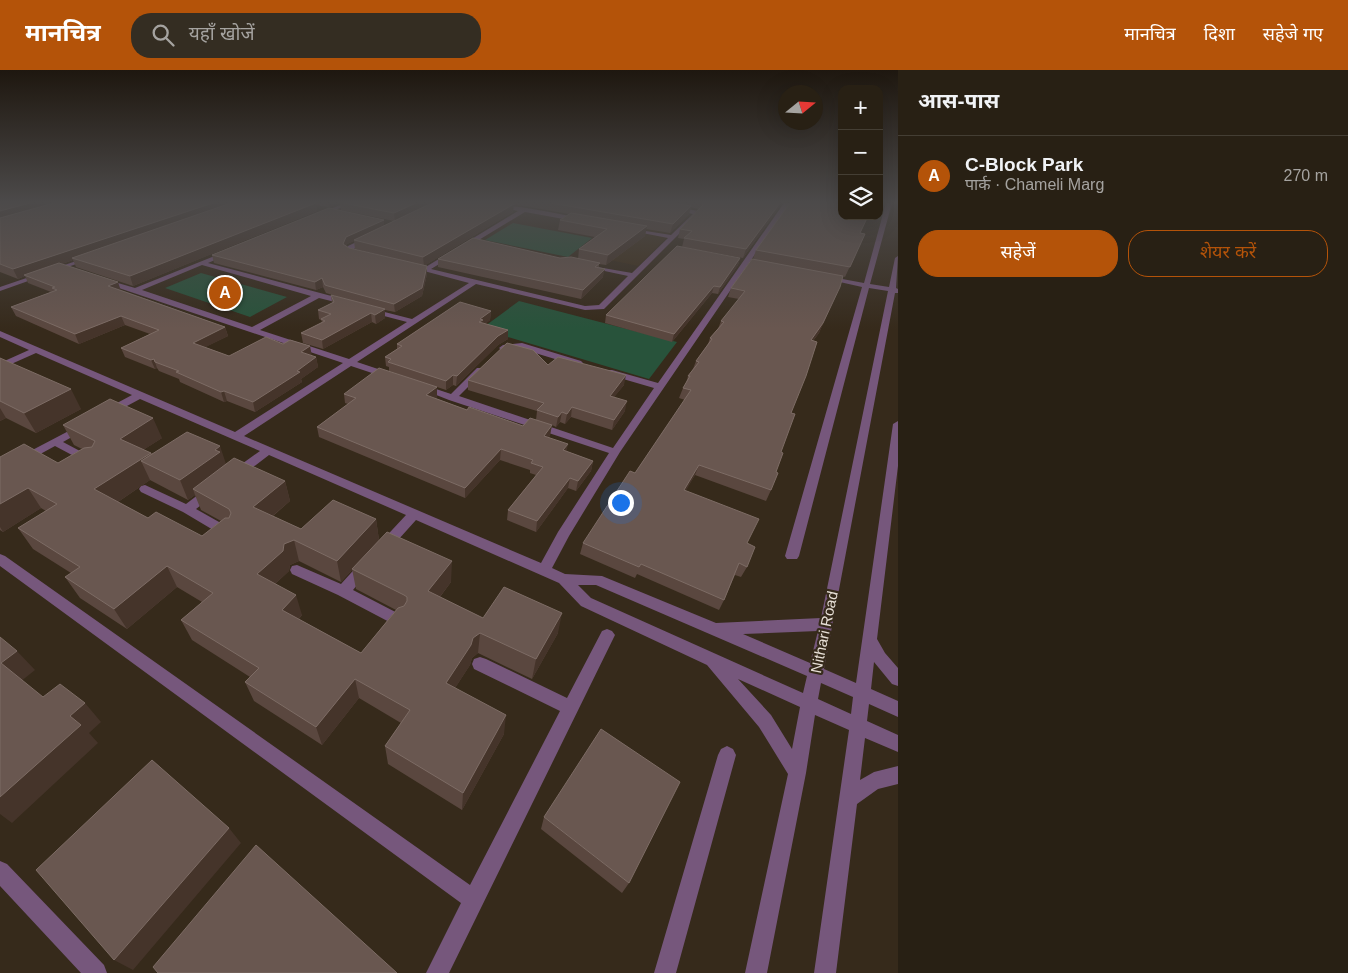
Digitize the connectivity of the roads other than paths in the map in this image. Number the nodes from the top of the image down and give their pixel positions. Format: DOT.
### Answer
graph roads {
  1 [pos="354,245"];
  2 [pos="466,245"];
  3 [pos="757,245"];
  4 [pos="877,245"];
  5 [pos="661,247"];
  6 [pos="238,248"];
  7 [pos="670,249"];
  8 [pos="100,254"];
  9 [pos="371,258"];
  10 [pos="898,258"];
  11 [pos="201,263"];
  12 [pos="576,263"];
  13 [pos="407,266"];
  14 [pos="63,267"];
  15 [pos="425,270"];
  16 [pos="76,271"];
  17 [pos="632,275"];
  18 [pos="93,276"];
  19 [pos="819,277"];
  20 [pos="475,282"];
  21 [pos="865,285"];
  22 [pos="0,289"];
  23 [pos="136,290"];
  24 [pos="895,291"];
  25 [pos="318,295"];
  26 [pos="414,322"];
  27 [pos="252,330"];
  28 [pos="0,334"];
  29 [pos="36,350"];
  30 [pos="352,363"];
  31 [pos="0,366"];
  32 [pos="397,379"];
  33 [pos="415,385"];
  34 [pos="660,387"];
  35 [pos="139,395"];
  36 [pos="452,398"];
  37 [pos="898,424"];
  38 [pos="235,437"];
  39 [pos="56,442"];
  40 [pos="268,451"];
  41 [pos="615,452"];
  42 [pos="97,464"];
  43 [pos="0,472"];
  44 [pos="145,489"];
  45 [pos="187,509"];
  46 [pos="413,515"];
  47 [pos="230,534"];
  48 [pos="792,556"];
  49 [pos="0,558"];
  50 [pos="297,570"];
  51 [pos="544,570"];
  52 [pos="564,579"];
  53 [pos="343,591"];
  54 [pos="400,621"];
  55 [pos="827,624"];
  56 [pos="713,628"];
  57 [pos="608,634"];
  58 [pos="870,640"];
  59 [pos="710,658"];
  60 [pos="480,664"];
  61 [pos="816,672"];
  62 [pos="898,679"];
  63 [pos="863,694"];
  64 [pos="809,702"];
  65 [pos="570,707"];
  66 [pos="898,709"];
  67 [pos="858,725"];
  68 [pos="898,744"];
  69 [pos="727,756"];
  70 [pos="797,773"];
  71 [pos="898,775"];
  72 [pos="849,798"];
  73 [pos="0,871"];
  74 [pos="474,900"];
  75 [pos="96,973"];
  76 [pos="437,973"];
  77 [pos="665,973"];
  78 [pos="756,973"];
  79 [pos="825,973"];
  1 -- 9 [label="street"];
  2 -- 15 [label="street"];
  3 -- 34 [label="street"];
  4 -- 21 [label="street"];
  5 -- 7 [label="street"];
  5 -- 17 [label="street"];
  6 -- 11 [label="street"];
  8 -- 14 [label="street"];
  10 -- 24 [label="street, Nithari Road"];
  11 -- 23 [label="street"];
  11 -- 25 [label="street"];
  12 -- 17 [label="street"];
  13 -- 15 [label="street"];
  14 -- 16 [label="street"];
  14 -- 22 [label="street"];
  15 -- 20 [label="street"];
  17 -- 20 [label="street"];
  18 -- 23 [label="street"];
  19 -- 21 [label="street"];
  20 -- 26 [label="street"];
  21 -- 24 [label="street"];
  21 -- 48 [label="street"];
  23 -- 27 [label="street"];
  24 -- 55 [label="street, Nithari Road"];
  25 -- 26 [label="street"];
  25 -- 27 [label="street"];
  26 -- 30 [label="street"];
  27 -- 30 [label="street"];
  28 -- 29 [label="street"];
  29 -- 31 [label="street"];
  29 -- 35 [label="street"];
  30 -- 32 [label="street"];
  30 -- 38 [label="street"];
  33 -- 36 [label="street"];
  34 -- 36 [label="street"];
  34 -- 41 [label="street"];
  35 -- 38 [label="street"];
  35 -- 39 [label="street"];
  36 -- 41 [label="street"];
  37 -- 58 [label="street"];
  38 -- 40 [label="street"];
  39 -- 42 [label="street"];
  39 -- 43 [label="street"];
  40 -- 45 [label="street"];
  40 -- 46 [label="street"];
  41 -- 51 [label="street"];
  44 -- 45 [label="street"];
  45 -- 47 [label="street"];
  46 -- 51 [label="street"];
  46 -- 53 [label="street"];
  49 -- 74 [label="street"];
  50 -- 53 [label="street"];
  51 -- 52 [label="street"];
  52 -- 56 [label="street"];
  52 -- 59 [label="street"];
  53 -- 54 [label="street"];
  55 -- 56 [label="street"];
  55 -- 61 [label="street, Nithari Road"];
  56 -- 61 [label="street"];
  57 -- 65 [label="street"];
  58 -- 62 [label="street"];
  58 -- 63 [label="street"];
  59 -- 64 [label="street"];
  59 -- 70 [label="street"];
  60 -- 65 [label="street"];
  61 -- 63 [label="street"];
  61 -- 64 [label="street, Nithari Road"];
  63 -- 66 [label="street"];
  63 -- 67 [label="street"];
  64 -- 67 [label="street"];
  64 -- 70 [label="street, Nithari Road"];
  65 -- 74 [label="street"];
  67 -- 68 [label="street"];
  67 -- 72 [label="street"];
  69 -- 77 [label="street"];
  70 -- 78 [label="street, Nithari Road"];
  71 -- 72 [label="street"];
  72 -- 79 [label="street"];
  73 -- 75 [label="street"];
  74 -- 76 [label="street"];
}
